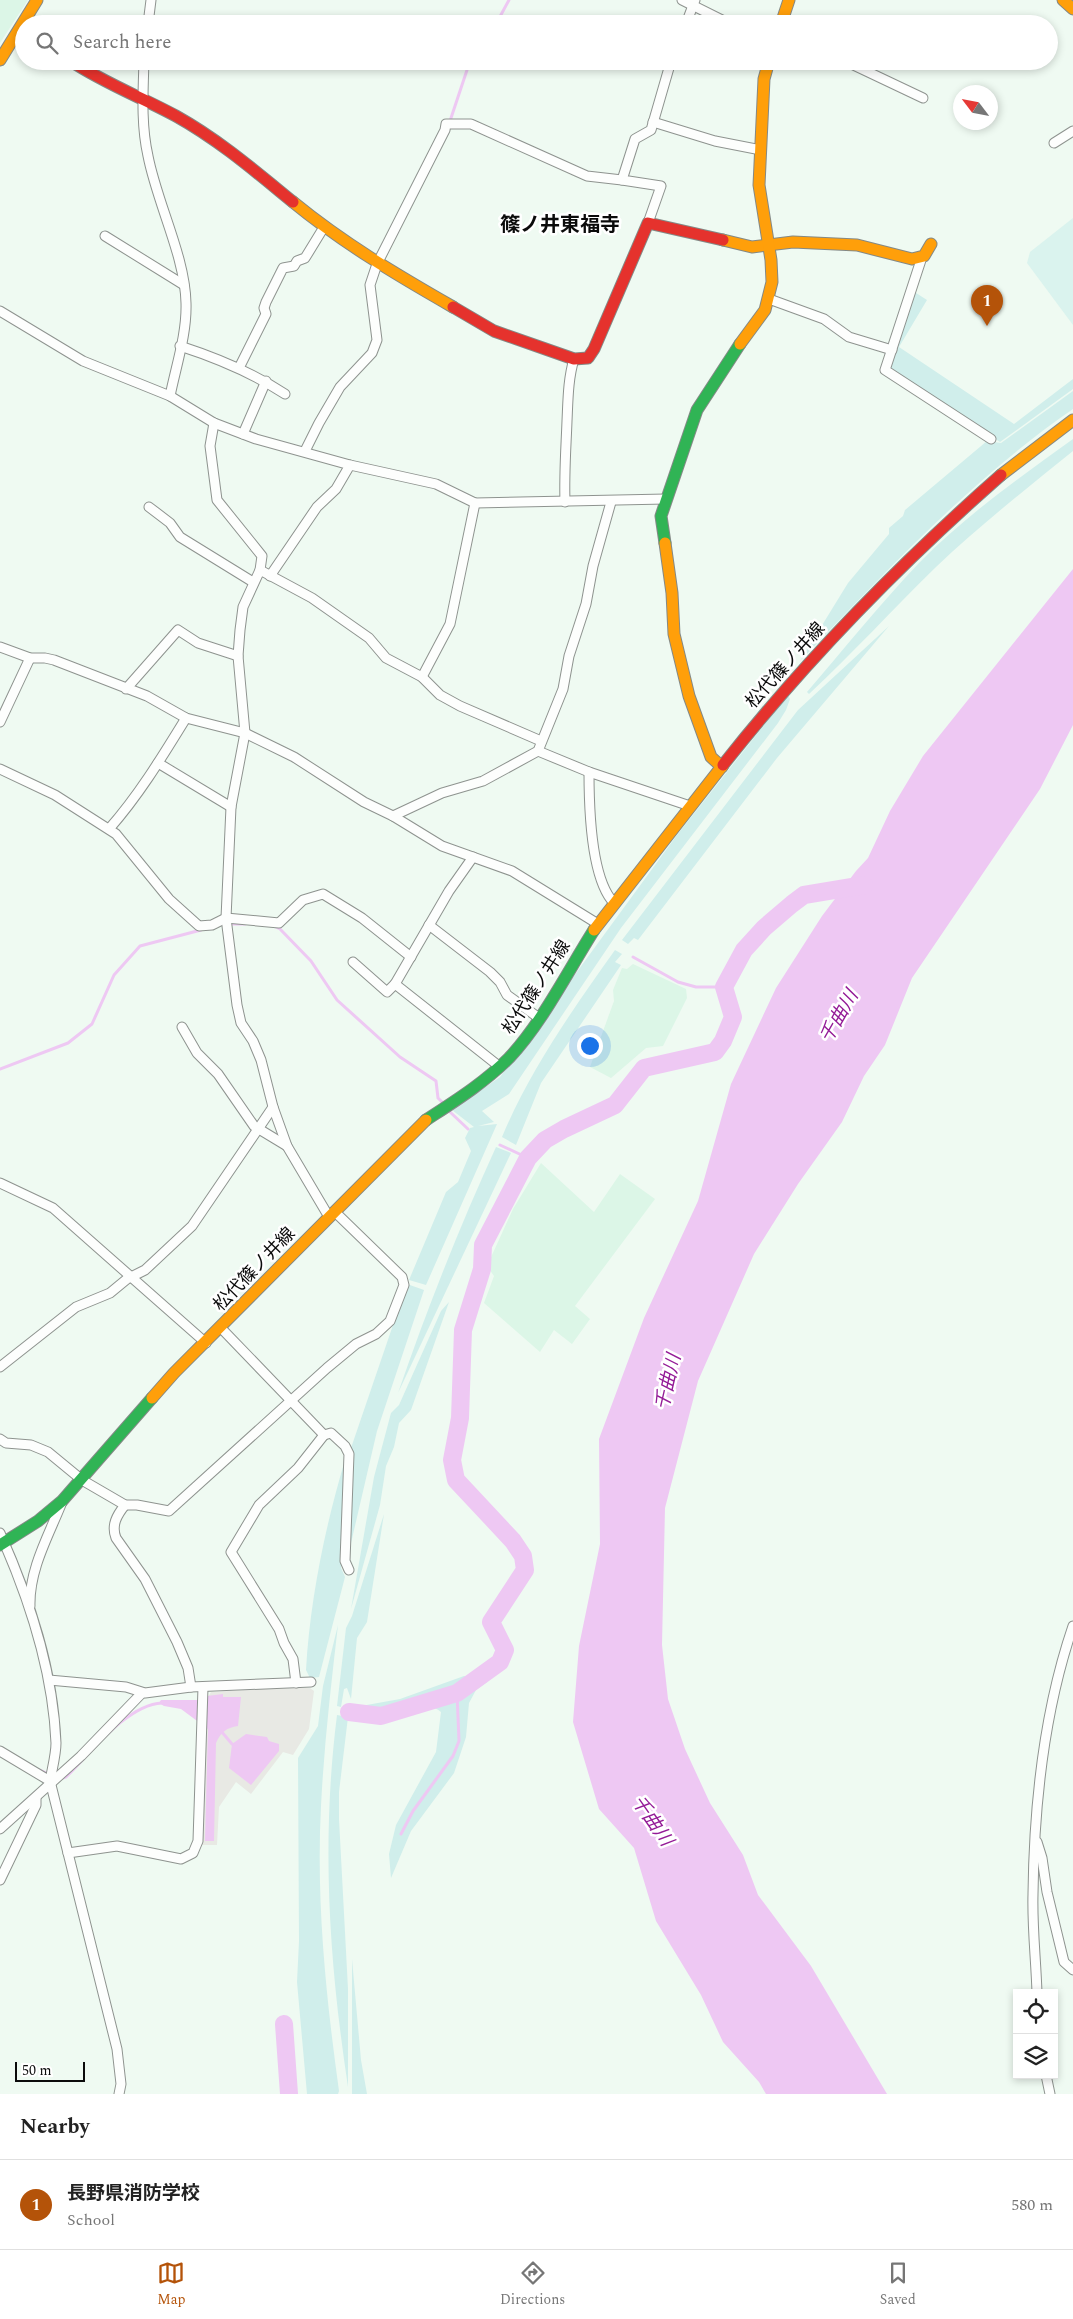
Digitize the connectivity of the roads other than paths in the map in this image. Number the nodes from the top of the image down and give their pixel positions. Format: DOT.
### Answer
graph roads {
  1 [pos="37,0"];
  2 [pos="151,0"];
  3 [pos="682,0"];
  4 [pos="789,0"];
  5 [pos="1063,0"];
  6 [pos="694,2"];
  7 [pos="1073,8"];
  8 [pos="29,15"];
  9 [pos="149,15"];
  10 [pos="689,15"];
  11 [pos="715,15"];
  12 [pos="784,15"];
  13 [pos="15,38"];
  14 [pos="0,60"];
  15 [pos="84,70"];
  16 [pos="144,70"];
  17 [pos="668,70"];
  18 [pos="766,70"];
  19 [pos="864,70"];
  20 [pos="923,98"];
  21 [pos="142,100"];
  22 [pos="653,122"];
  23 [pos="1073,131"];
  24 [pos="1054,143"];
  25 [pos="761,150"];
  26 [pos="622,180"];
  27 [pos="648,223"];
  28 [pos="324,227"];
  29 [pos="104,236"];
  30 [pos="931,244"];
  31 [pos="768,247"];
  32 [pos="922,257"];
  33 [pos="377,264"];
  34 [pos="184,284"];
  35 [pos="769,299"];
  36 [pos="0,311"];
  37 [pos="180,346"];
  38 [pos="892,350"];
  39 [pos="574,359"];
  40 [pos="239,368"];
  41 [pos="266,381"];
  42 [pos="285,394"];
  43 [pos="170,396"];
  44 [pos="1073,420"];
  45 [pos="214,423"];
  46 [pos="243,434"];
  47 [pos="991,439"];
  48 [pos="306,451"];
  49 [pos="350,465"];
  50 [pos="666,499"];
  51 [pos="565,502"];
  52 [pos="611,502"];
  53 [pos="475,503"];
  54 [pos="149,506"];
  55 [pos="260,570"];
  56 [pos="270,576"];
  57 [pos="253,582"];
  58 [pos="0,647"];
  59 [pos="238,656"];
  60 [pos="30,658"];
  61 [pos="422,677"];
  62 [pos="126,689"];
  63 [pos="186,718"];
  64 [pos="0,722"];
  65 [pos="245,733"];
  66 [pos="541,741"];
  67 [pos="538,751"];
  68 [pos="158,764"];
  69 [pos="722,766"];
  70 [pos="0,769"];
  71 [pos="589,772"];
  72 [pos="690,806"];
  73 [pos="231,807"];
  74 [pos="393,816"];
  75 [pos="109,829"];
  76 [pos="474,857"];
  77 [pos="614,903"];
  78 [pos="226,918"];
  79 [pos="598,924"];
  80 [pos="429,925"];
  81 [pos="411,957"];
  82 [pos="353,962"];
  83 [pos="395,984"];
  84 [pos="539,1018"];
  85 [pos="182,1027"];
  86 [pos="500,1067"];
  87 [pos="273,1107"];
  88 [pos="258,1130"];
  89 [pos="287,1146"];
  90 [pos="0,1183"];
  91 [pos="332,1215"];
  92 [pos="132,1276"];
  93 [pos="221,1328"];
  94 [pos="206,1343"];
  95 [pos="0,1368"];
  96 [pos="291,1400"];
  97 [pos="324,1436"];
  98 [pos="0,1439"];
  99 [pos="82,1480"];
  100 [pos="62,1502"];
  101 [pos="124,1505"];
  102 [pos="1,1540"];
  103 [pos="349,1570"];
  104 [pos="31,1612"];
  105 [pos="1073,1626"];
  106 [pos="49,1680"];
  107 [pos="312,1682"];
  108 [pos="296,1683"];
  109 [pos="191,1687"];
  110 [pos="202,1691"];
  111 [pos="142,1693"];
  112 [pos="0,1751"];
  113 [pos="50,1781"];
  114 [pos="36,1798"];
  115 [pos="0,1829"];
  116 [pos="1035,1838"];
  117 [pos="68,1853"];
  118 [pos="0,1880"];
  119 [pos="1073,1970"];
  120 [pos="1037,1989"];
  121 [pos="1047,2079"];
  122 [pos="119,2094"];
  123 [pos="1050,2094"];
  1 -- 8 [label="street"];
  2 -- 9 [label="street"];
  3 -- 6 [label="street"];
  4 -- 12 [label="street"];
  5 -- 7 [label="street"];
  6 -- 10 [label="street"];
  6 -- 11 [label="street"];
  13 -- 14 [label="street"];
  15 -- 21 [label="street"];
  16 -- 21 [label="street"];
  17 -- 22 [label="street"];
  18 -- 25 [label="street"];
  19 -- 20 [label="street"];
  21 -- 28 [label="street"];
  21 -- 34 [label="street"];
  22 -- 25 [label="street"];
  22 -- 26 [label="street"];
  23 -- 24 [label="street"];
  25 -- 31 [label="street"];
  26 -- 27 [label="street"];
  26 -- 33 [label="street"];
  27 -- 31 [label="street"];
  27 -- 39 [label="street"];
  28 -- 33 [label="street"];
  28 -- 40 [label="street"];
  29 -- 34 [label="street"];
  30 -- 32 [label="street"];
  31 -- 32 [label="street"];
  31 -- 35 [label="street"];
  32 -- 38 [label="street"];
  33 -- 39 [label="street"];
  33 -- 48 [label="street"];
  34 -- 37 [label="street"];
  35 -- 38 [label="street"];
  35 -- 50 [label="street"];
  36 -- 43 [label="street"];
  37 -- 40 [label="street"];
  37 -- 43 [label="street"];
  38 -- 47 [label="street"];
  39 -- 51 [label="street"];
  40 -- 41 [label="street"];
  41 -- 42 [label="street"];
  41 -- 46 [label="street"];
  43 -- 45 [label="street"];
  44 -- 69 [label="street, 松代篠ノ井線"];
  45 -- 46 [label="street"];
  45 -- 55 [label="street"];
  46 -- 48 [label="street"];
  48 -- 49 [label="street"];
  49 -- 53 [label="street"];
  49 -- 56 [label="street"];
  50 -- 52 [label="street"];
  50 -- 69 [label="street"];
  51 -- 52 [label="street"];
  51 -- 53 [label="street"];
  52 -- 66 [label="street"];
  53 -- 61 [label="street"];
  54 -- 57 [label="street"];
  55 -- 56 [label="street"];
  55 -- 57 [label="street"];
  56 -- 61 [label="street"];
  57 -- 59 [label="street"];
  58 -- 60 [label="street"];
  59 -- 62 [label="street"];
  59 -- 65 [label="street"];
  60 -- 62 [label="street"];
  60 -- 64 [label="street"];
  61 -- 66 [label="street"];
  62 -- 63 [label="street"];
  63 -- 65 [label="street"];
  63 -- 68 [label="street"];
  65 -- 73 [label="street"];
  65 -- 74 [label="street"];
  66 -- 67 [label="street"];
  67 -- 71 [label="street"];
  67 -- 74 [label="street"];
  68 -- 73 [label="street"];
  68 -- 75 [label="street"];
  69 -- 72 [label="street, 松代篠ノ井線"];
  70 -- 75 [label="street"];
  71 -- 72 [label="street"];
  71 -- 77 [label="street"];
  72 -- 77 [label="street, 松代篠ノ井線"];
  73 -- 78 [label="street"];
  74 -- 76 [label="street"];
  75 -- 78 [label="street"];
  76 -- 79 [label="street"];
  76 -- 80 [label="street"];
  77 -- 79 [label="street, 松代篠ノ井線"];
  78 -- 81 [label="street"];
  78 -- 87 [label="street"];
  79 -- 84 [label="street, 松代篠ノ井線"];
  80 -- 81 [label="street"];
  80 -- 84 [label="street"];
  81 -- 83 [label="street"];
  82 -- 83 [label="street"];
  83 -- 86 [label="street"];
  84 -- 86 [label="street, 松代篠ノ井線"];
  85 -- 88 [label="street"];
  86 -- 91 [label="street, 松代篠ノ井線"];
  87 -- 88 [label="street"];
  87 -- 89 [label="street"];
  88 -- 89 [label="street"];
  88 -- 92 [label="street"];
  89 -- 91 [label="street"];
  90 -- 92 [label="street"];
  91 -- 93 [label="street, 松代篠ノ井線"];
  91 -- 96 [label="street"];
  92 -- 94 [label="street"];
  92 -- 95 [label="street"];
  93 -- 94 [label="street, 松代篠ノ井線"];
  93 -- 96 [label="street"];
  94 -- 99 [label="street, 松代篠ノ井線"];
  96 -- 97 [label="street"];
  96 -- 101 [label="street"];
  97 -- 103 [label="street"];
  97 -- 108 [label="street"];
  98 -- 99 [label="street"];
  99 -- 100 [label="street, 松代篠ノ井線"];
  99 -- 101 [label="street"];
  100 -- 102 [label="street, 松代篠ノ井線"];
  100 -- 104 [label="street"];
  101 -- 109 [label="street"];
  102 -- 104 [label="street"];
  104 -- 106 [label="street"];
  105 -- 116 [label="street"];
  106 -- 111 [label="street"];
  106 -- 113 [label="street"];
  107 -- 108 [label="street"];
  108 -- 110 [label="street"];
  109 -- 110 [label="street"];
  109 -- 111 [label="street"];
  110 -- 117 [label="street"];
  111 -- 113 [label="street"];
  112 -- 113 [label="street"];
  113 -- 114 [label="street"];
  113 -- 117 [label="street"];
  114 -- 115 [label="street"];
  114 -- 118 [label="street"];
  116 -- 119 [label="street"];
  116 -- 120 [label="street"];
  117 -- 122 [label="street"];
  121 -- 123 [label="street"];
}
